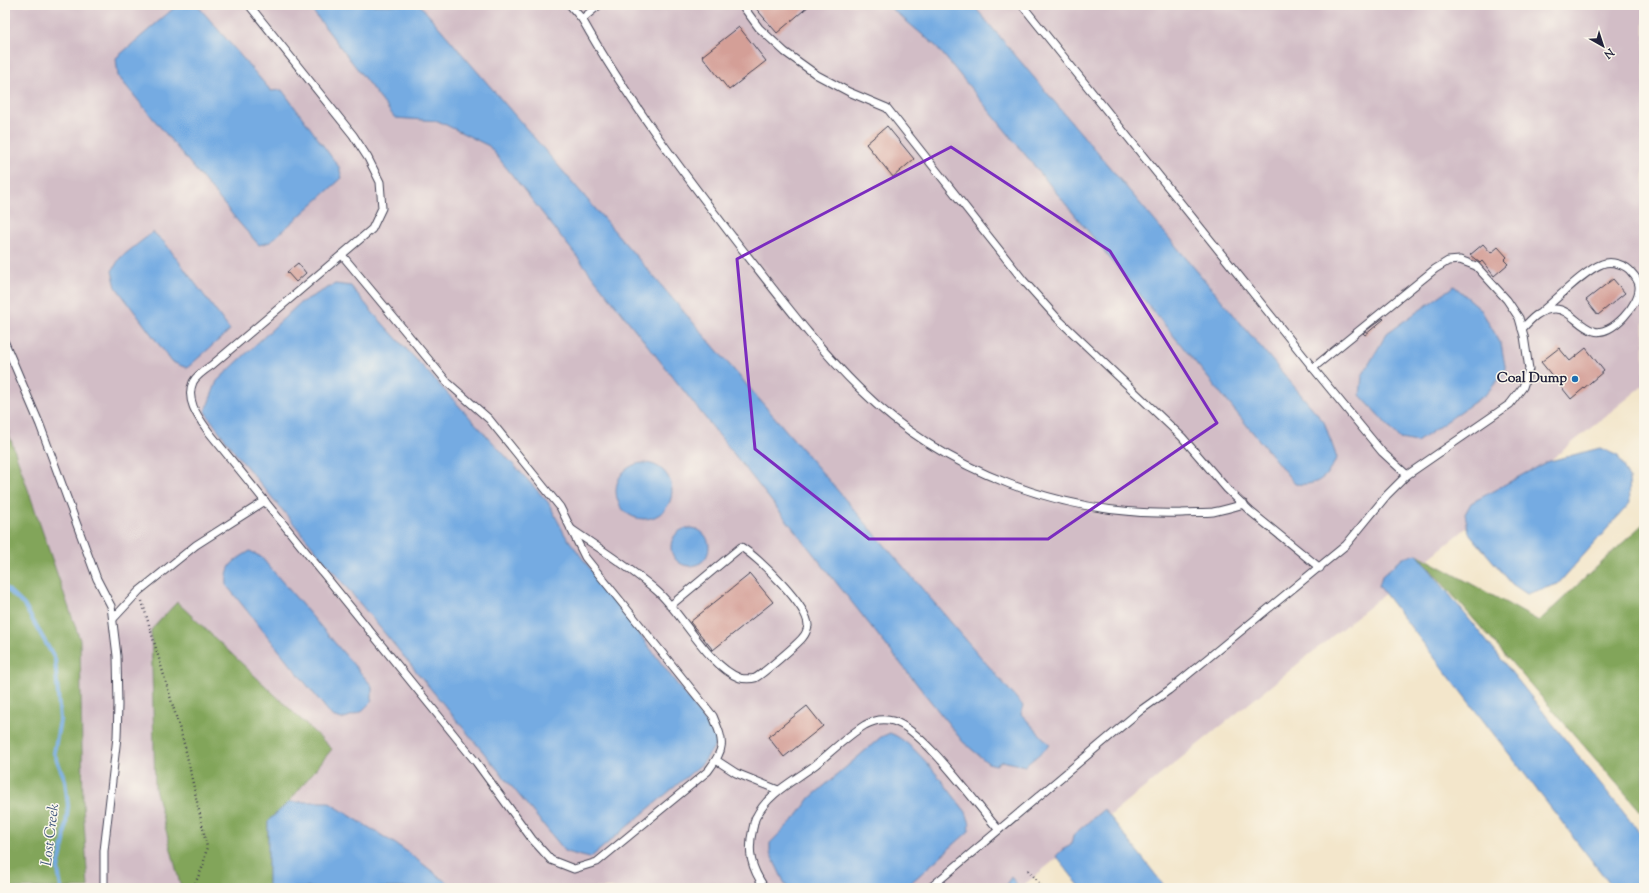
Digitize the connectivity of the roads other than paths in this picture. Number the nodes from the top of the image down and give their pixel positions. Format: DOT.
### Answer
graph roads {
  1 [pos="249,5"];
  2 [pos="570,5"];
  3 [pos="599,5"];
  4 [pos="742,5"];
  5 [pos="1022,5"];
  6 [pos="582,19"];
  7 [pos="342,255"];
  8 [pos="1644,276"];
  9 [pos="1637,281"];
  10 [pos="1542,311"];
  11 [pos="1522,329"];
  12 [pos="5,343"];
  13 [pos="1313,368"];
  14 [pos="1407,475"];
  15 [pos="265,501"];
  16 [pos="1244,504"];
  17 [pos="570,527"];
  18 [pos="1320,568"];
  19 [pos="670,606"];
  20 [pos="113,619"];
  21 [pos="716,760"];
  22 [pos="778,790"];
  23 [pos="998,830"];
  24 [pos="104,888"];
  25 [pos="765,888"];
  26 [pos="930,888"];
  1 -- 7 [label="lane"];
  2 -- 6 [label="lane"];
  3 -- 6 [label="lane"];
  4 -- 16 [label="lane"];
  5 -- 13 [label="lane"];
  6 -- 16 [label="lane"];
  7 -- 15 [label="lane"];
  7 -- 17 [label="lane"];
  8 -- 9 [label="lane"];
  9 -- 10 [label="lane"];
  9 -- 10 [label="lane"];
  10 -- 11 [label="lane"];
  11 -- 13 [label="lane"];
  11 -- 14 [label="lane"];
  12 -- 20 [label="lane"];
  13 -- 14 [label="lane"];
  14 -- 18 [label="lane"];
  15 -- 20 [label="lane"];
  15 -- 21 [label="lane"];
  16 -- 18 [label="lane"];
  17 -- 19 [label="lane"];
  17 -- 21 [label="lane"];
  18 -- 23 [label="lane"];
  19 -- 19 [label="lane"];
  20 -- 24 [label="lane"];
  21 -- 22 [label="lane"];
  22 -- 23 [label="lane"];
  22 -- 25 [label="lane"];
  23 -- 26 [label="lane"];
}
